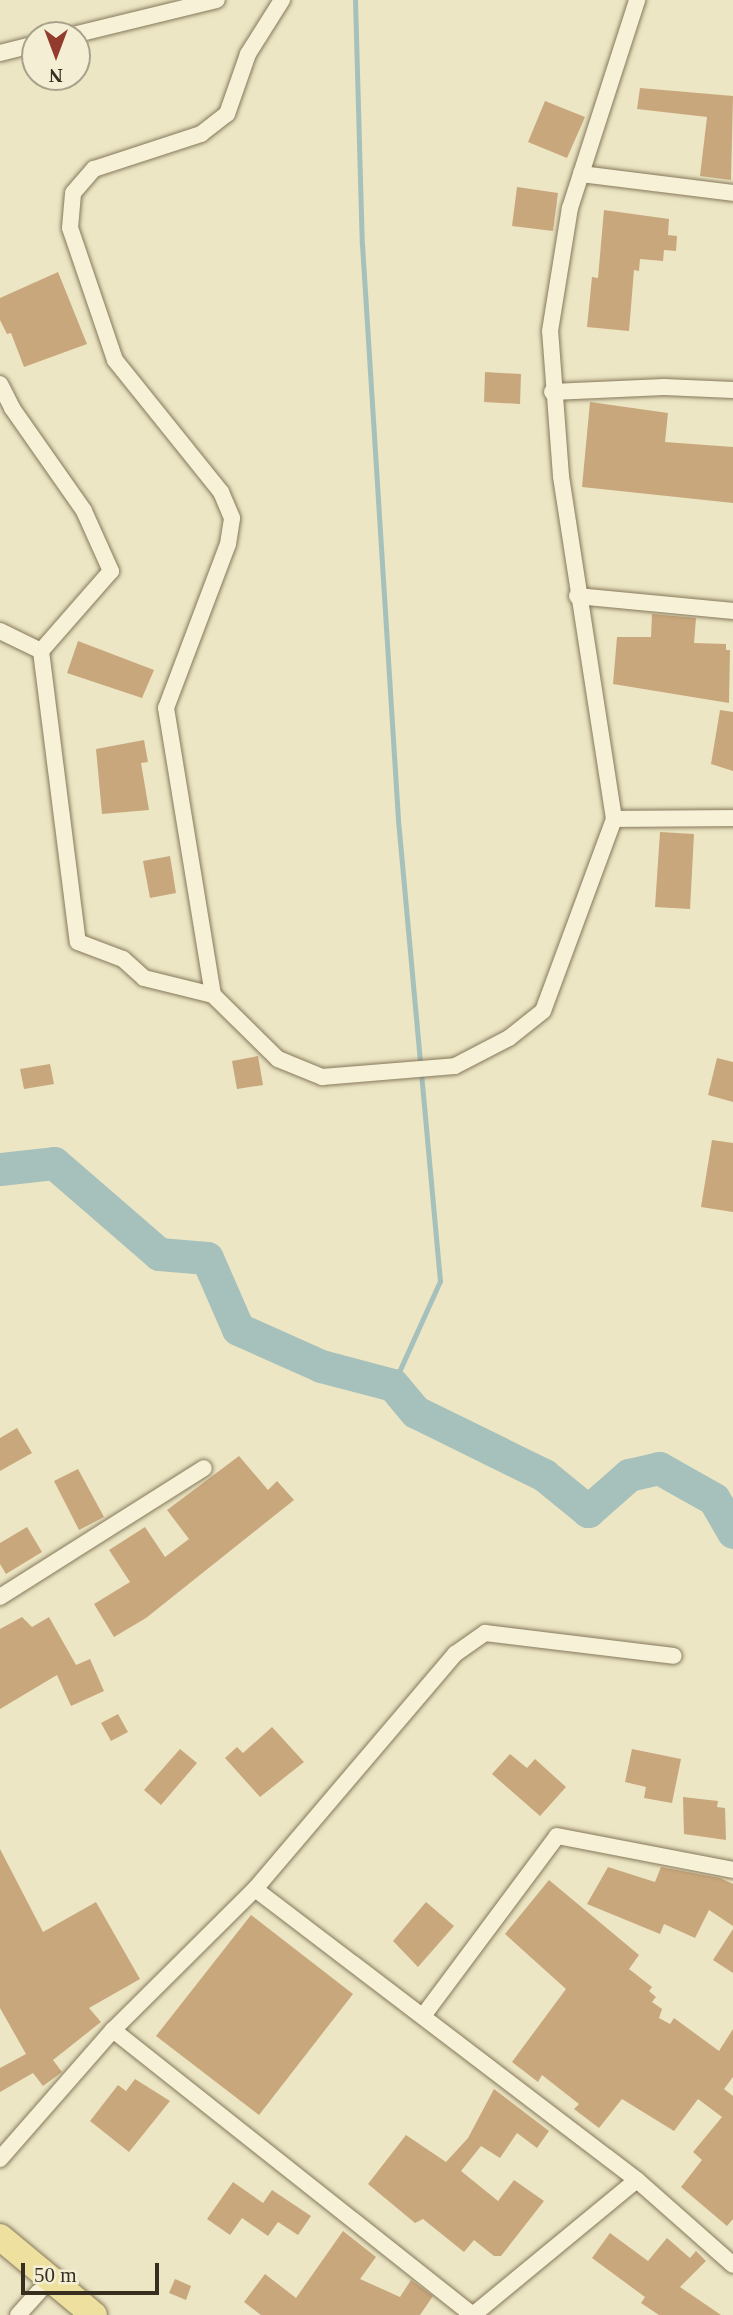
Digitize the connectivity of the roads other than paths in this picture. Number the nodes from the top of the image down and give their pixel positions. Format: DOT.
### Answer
graph roads {
  1 [pos="217,0"];
  2 [pos="282,0"];
  3 [pos="637,0"];
  4 [pos="91,31"];
  5 [pos="21,48"];
  6 [pos="0,53"];
  7 [pos="581,174"];
  8 [pos="733,193"];
  9 [pos="0,383"];
  10 [pos="733,390"];
  11 [pos="552,392"];
  12 [pos="578,596"];
  13 [pos="733,611"];
  14 [pos="0,631"];
  15 [pos="41,651"];
  16 [pos="733,818"];
  17 [pos="614,819"];
  18 [pos="213,995"];
  19 [pos="204,1468"];
  20 [pos="0,1597"];
  21 [pos="674,1656"];
  22 [pos="733,1870"];
  23 [pos="255,1889"];
  24 [pos="423,2017"];
  25 [pos="113,2031"];
  26 [pos="0,2159"];
  27 [pos="637,2179"];
  28 [pos="0,2237"];
  29 [pos="0,2258"];
  30 [pos="733,2265"];
  31 [pos="39,2292"];
  32 [pos="18,2315"];
  33 [pos="70,2315"];
  34 [pos="94,2315"];
  35 [pos="473,2315"];
  1 -- 4 [label="street"];
  2 -- 18 [label="street"];
  3 -- 7 [label="street"];
  5 -- 6 [label="street"];
  7 -- 8 [label="street"];
  7 -- 11 [label="street"];
  9 -- 15 [label="street"];
  10 -- 11 [label="street"];
  11 -- 12 [label="street"];
  12 -- 13 [label="street"];
  12 -- 17 [label="street"];
  14 -- 15 [label="street"];
  15 -- 18 [label="street"];
  16 -- 17 [label="street"];
  17 -- 18 [label="street"];
  19 -- 20 [label="street"];
  21 -- 23 [label="street"];
  22 -- 24 [label="street"];
  23 -- 24 [label="street"];
  23 -- 25 [label="street"];
  24 -- 27 [label="street"];
  25 -- 26 [label="street"];
  25 -- 35 [label="street"];
  27 -- 30 [label="street"];
  27 -- 35 [label="street"];
  28 -- 34 [label="main road"];
  29 -- 31 [label="main road"];
  31 -- 32 [label="street"];
  31 -- 33 [label="main road"];
}
